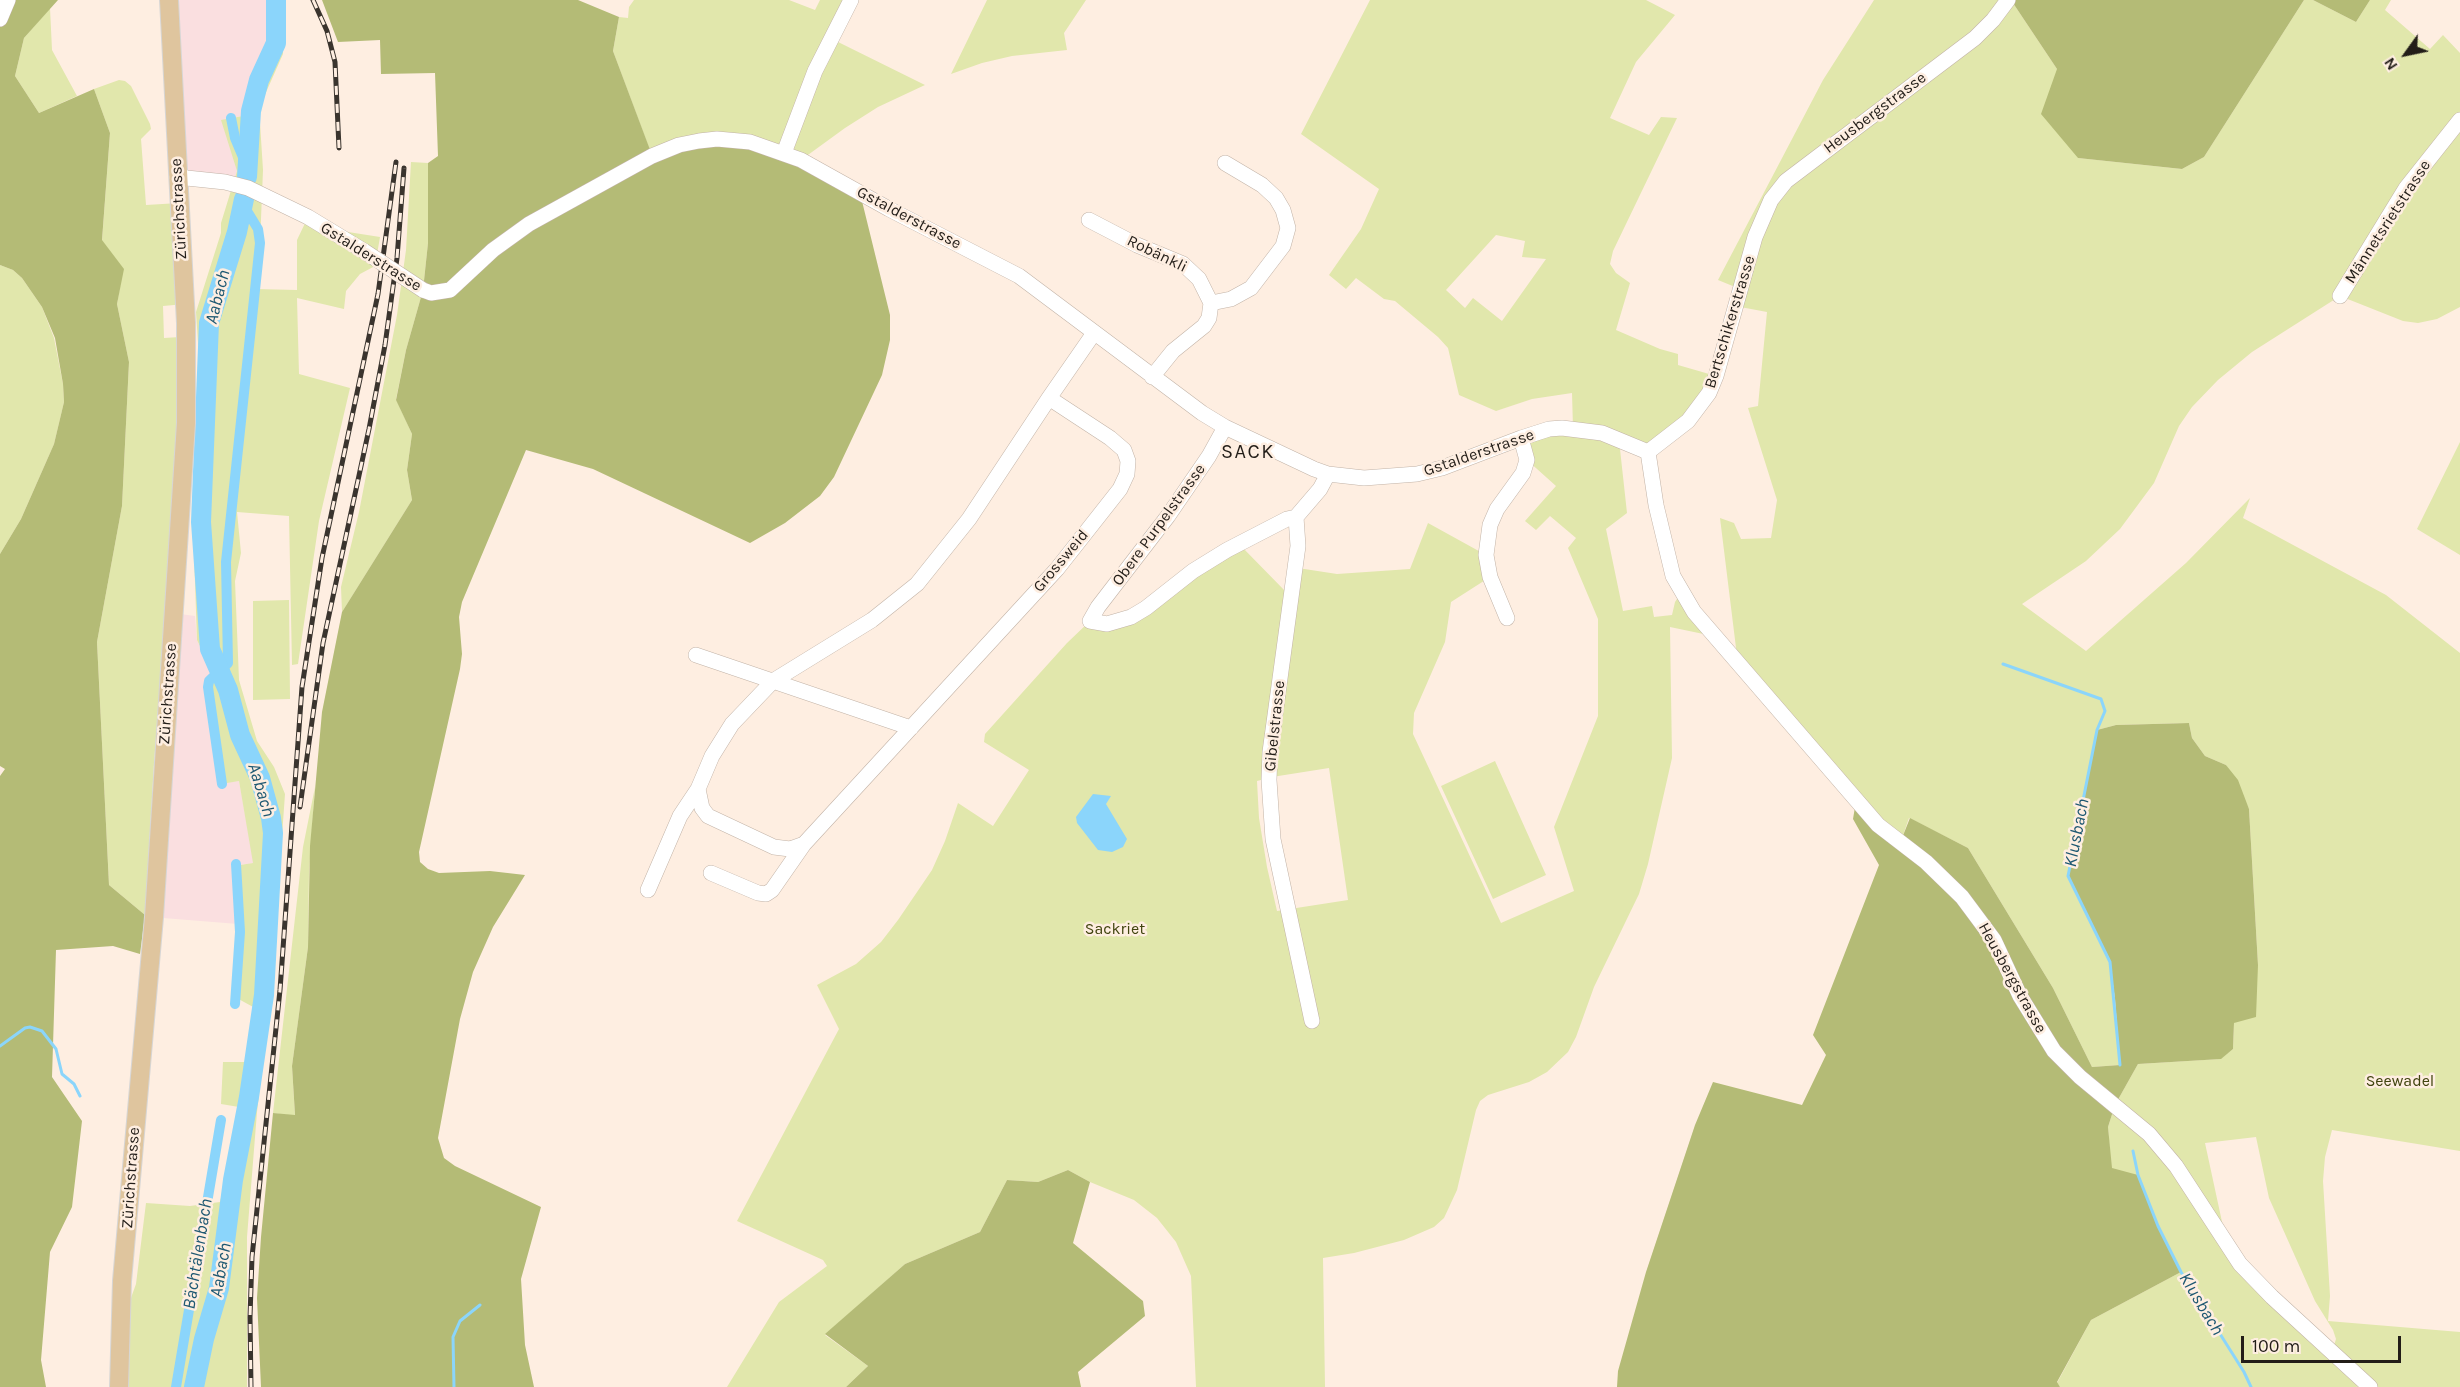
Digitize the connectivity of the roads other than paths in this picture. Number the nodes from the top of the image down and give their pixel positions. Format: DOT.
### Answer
graph roads {
  1 [pos="8,0"];
  2 [pos="169,0"];
  3 [pos="851,0"];
  4 [pos="2008,0"];
  5 [pos="0,19"];
  6 [pos="2460,120"];
  7 [pos="784,153"];
  8 [pos="1225,163"];
  9 [pos="177,177"];
  10 [pos="1089,220"];
  11 [pos="1755,237"];
  12 [pos="2340,296"];
  13 [pos="1211,303"];
  14 [pos="1094,333"];
  15 [pos="1152,377"];
  16 [pos="1049,398"];
  17 [pos="1225,427"];
  18 [pos="1521,438"];
  19 [pos="1647,452"];
  20 [pos="1328,474"];
  21 [pos="1296,517"];
  22 [pos="1507,618"];
  23 [pos="696,655"];
  24 [pos="772,681"];
  25 [pos="911,728"];
  26 [pos="698,789"];
  27 [pos="804,844"];
  28 [pos="711,873"];
  29 [pos="648,890"];
  30 [pos="1312,1021"];
  31 [pos="119,1387"];
  32 [pos="2370,1387"];
  1 -- 5 [label="street"];
  2 -- 9 [label="main road, Zürichstrasse"];
  3 -- 7 [label="street"];
  4 -- 11 [label="street, Heusbergstrasse"];
  6 -- 12 [label="street, Männetsrietstrasse"];
  7 -- 9 [label="street, Gstalderstrasse, bridge"];
  7 -- 14 [label="street, Gstalderstrasse"];
  8 -- 13 [label="street"];
  9 -- 31 [label="main road, Zürichstrasse"];
  10 -- 13 [label="street, Robänkli"];
  11 -- 19 [label="street, Bertschikerstrasse"];
  13 -- 15 [label="street"];
  14 -- 15 [label="street, Gstalderstrasse"];
  14 -- 16 [label="street"];
  15 -- 17 [label="street, Gstalderstrasse"];
  16 -- 24 [label="street"];
  16 -- 25 [label="street, Grossweid"];
  17 -- 20 [label="street, Gstalderstrasse"];
  17 -- 21 [label="street, Obere Purpelstrasse"];
  18 -- 19 [label="street, Gstalderstrasse"];
  18 -- 20 [label="street, Gstalderstrasse"];
  18 -- 22 [label="street"];
  19 -- 32 [label="street, Heusbergstrasse"];
  20 -- 21 [label="street"];
  21 -- 30 [label="street, Gibelstrasse"];
  23 -- 24 [label="street"];
  24 -- 25 [label="street"];
  24 -- 26 [label="street"];
  25 -- 27 [label="street, Grossweid"];
  26 -- 27 [label="street"];
  26 -- 29 [label="street"];
  27 -- 28 [label="street, Grossweid"];
}
